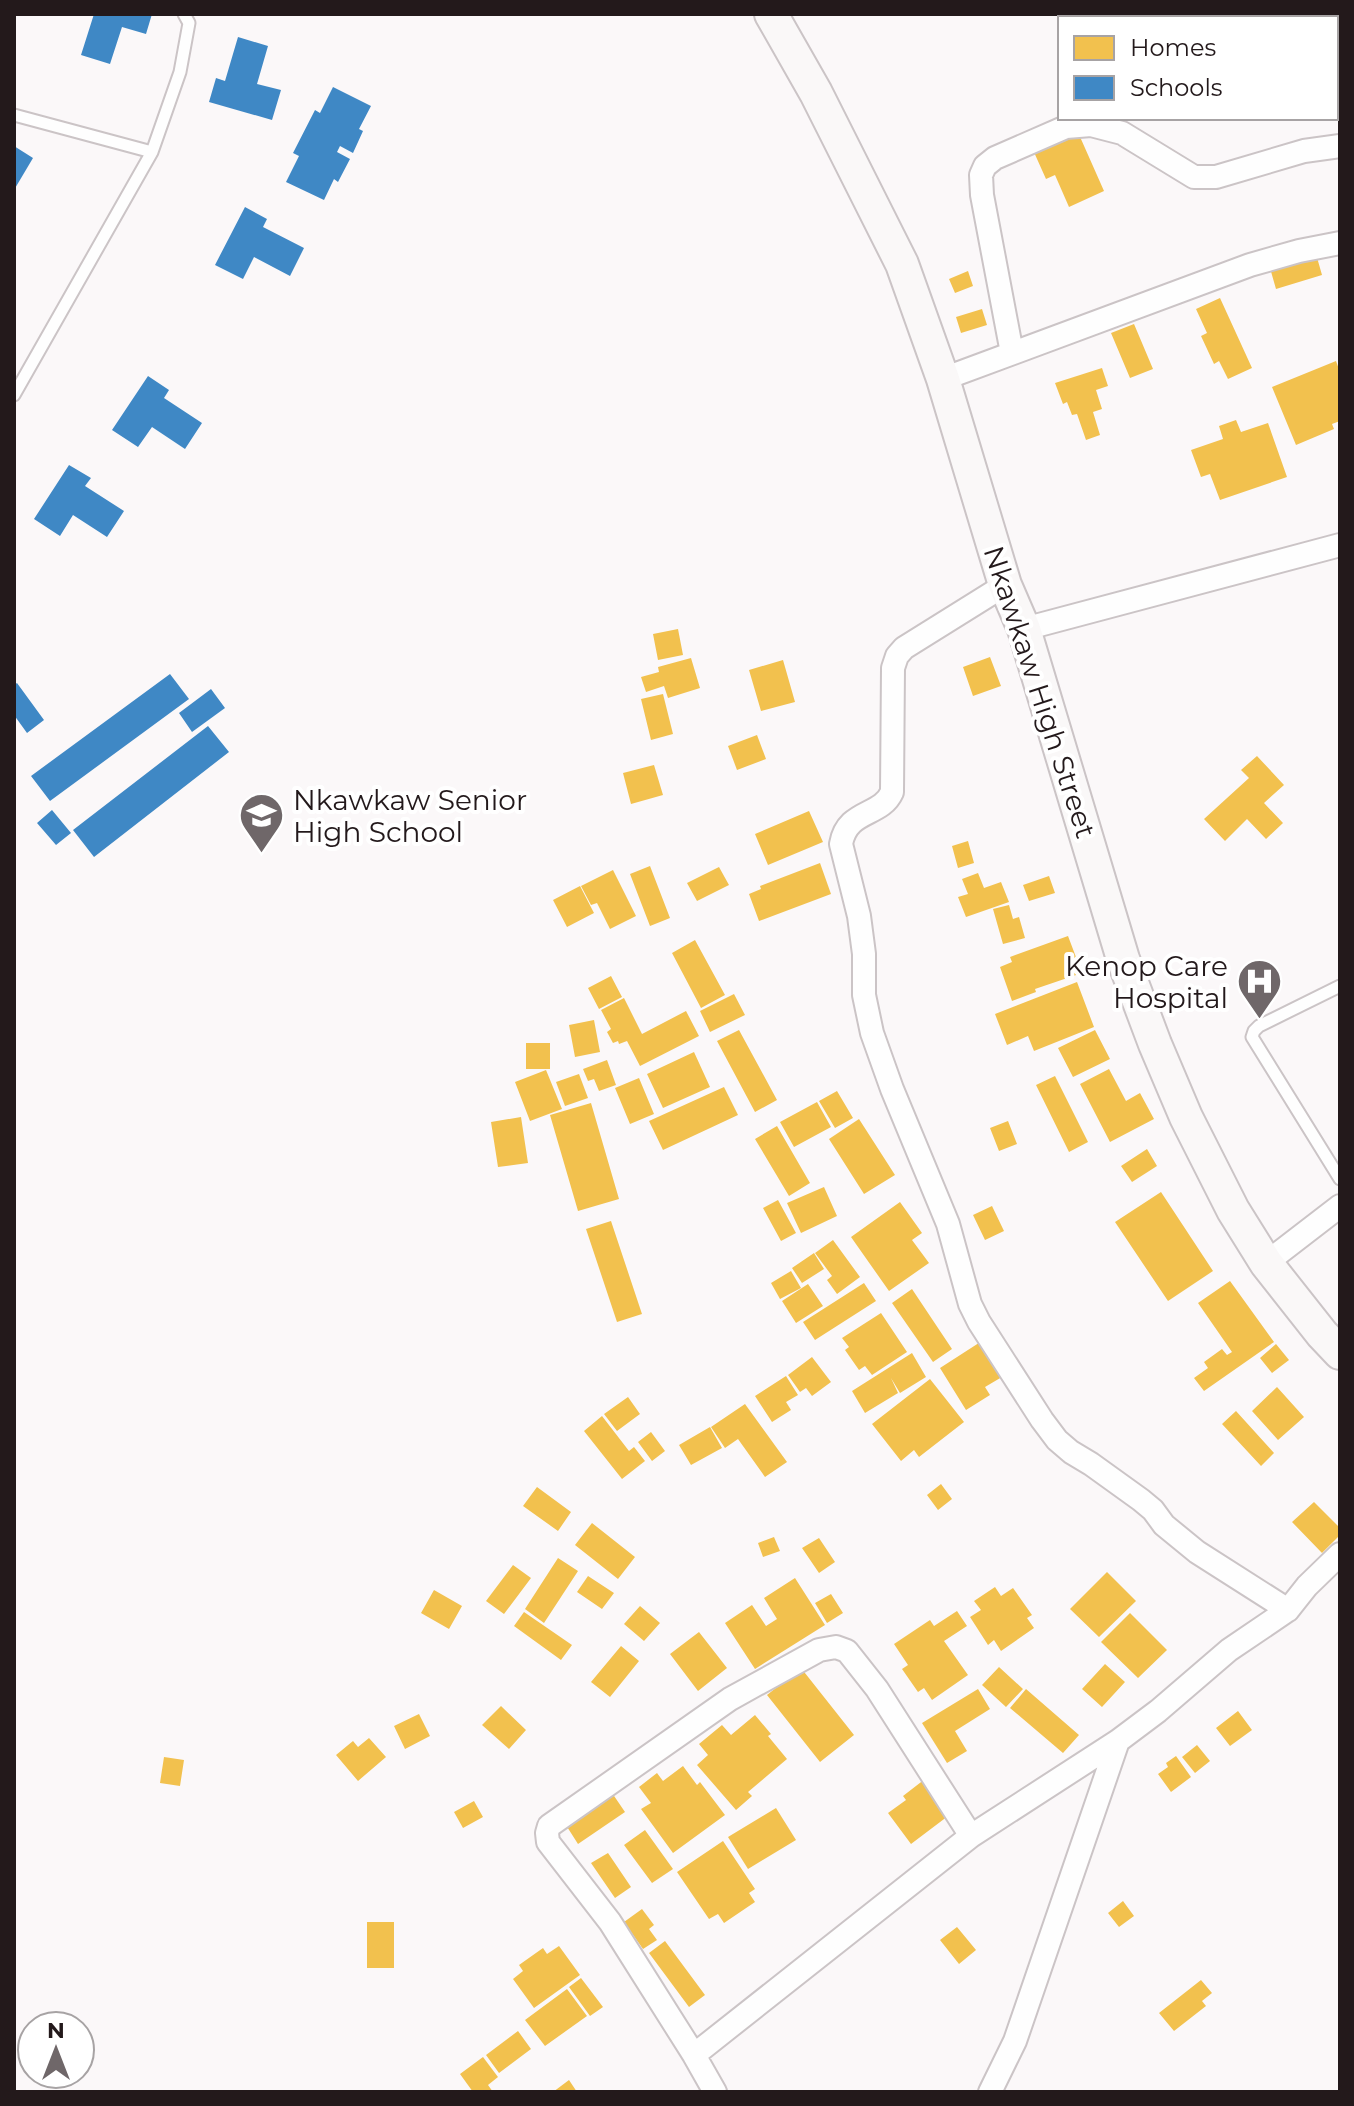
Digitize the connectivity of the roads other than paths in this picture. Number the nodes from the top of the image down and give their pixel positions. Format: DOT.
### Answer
graph roads {
  1 [pos="184,14"];
  2 [pos="771,14"];
  3 [pos="14,115"];
  4 [pos="1340,146"];
  5 [pos="152,152"];
  6 [pos="1340,243"];
  7 [pos="1012,353"];
  8 [pos="943,379"];
  9 [pos="14,395"];
  10 [pos="1340,545"];
  11 [pos="1005,585"];
  12 [pos="1024,629"];
  13 [pos="1340,986"];
  14 [pos="1340,1179"];
  15 [pos="1340,1206"];
  16 [pos="1266,1263"];
  17 [pos="1340,1353"];
  18 [pos="1340,1554"];
  19 [pos="1288,1610"];
  20 [pos="1118,1741"];
  21 [pos="971,1836"];
  22 [pos="694,2055"];
  23 [pos="715,2092"];
  24 [pos="990,2092"];
  1 -- 5 [label="lane"];
  2 -- 8 [label="main road, Nkawkaw High Street"];
  3 -- 5 [label="lane"];
  4 -- 7 [label="street"];
  5 -- 9 [label="lane"];
  6 -- 7 [label="street"];
  7 -- 8 [label="street"];
  8 -- 11 [label="main road, Nkawkaw High Street"];
  10 -- 12 [label="street"];
  11 -- 12 [label="main road, Nkawkaw High Street"];
  11 -- 19 [label="street"];
  12 -- 16 [label="main road, Nkawkaw High Street"];
  13 -- 14 [label="lane"];
  15 -- 16 [label="street"];
  16 -- 17 [label="main road, Nkawkaw High Street"];
  18 -- 19 [label="street"];
  19 -- 20 [label="street"];
  20 -- 21 [label="street"];
  20 -- 24 [label="street"];
  21 -- 22 [label="street"];
  21 -- 22 [label="street"];
  22 -- 23 [label="street"];
}
